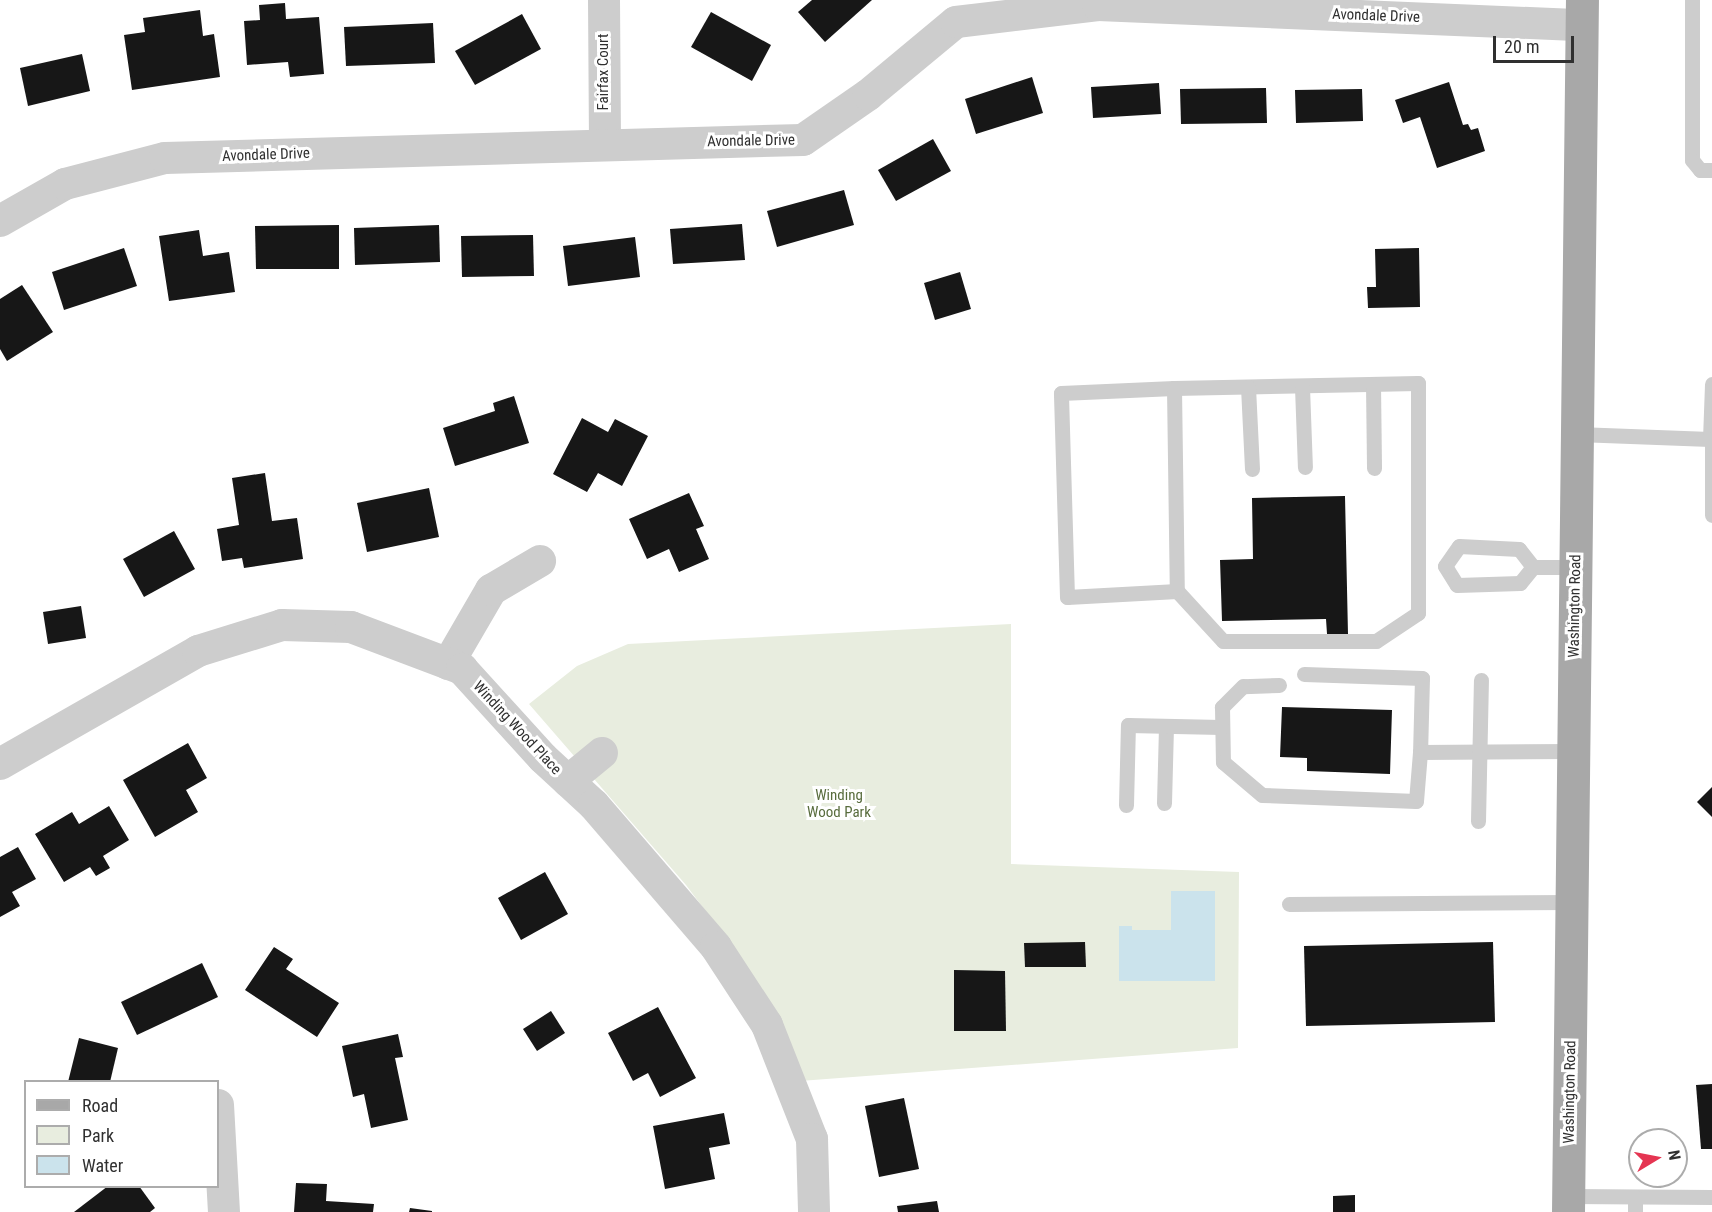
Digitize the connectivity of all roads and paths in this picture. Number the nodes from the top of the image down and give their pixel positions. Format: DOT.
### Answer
graph roads {
  1 [pos="604,0"];
  2 [pos="1692,0"];
  3 [pos="1582,12"];
  4 [pos="605,144"];
  5 [pos="1712,170"];
  6 [pos="0,221"];
  7 [pos="1373,384"];
  8 [pos="1712,384"];
  9 [pos="1248,387"];
  10 [pos="1302,387"];
  11 [pos="1174,388"];
  12 [pos="1577,434"];
  13 [pos="1711,439"];
  14 [pos="1305,467"];
  15 [pos="1374,468"];
  16 [pos="1252,469"];
  17 [pos="1712,515"];
  18 [pos="540,561"];
  19 [pos="1445,566"];
  20 [pos="1418,567"];
  21 [pos="1533,567"];
  22 [pos="1576,567"];
  23 [pos="1177,591"];
  24 [pos="448,664"];
  25 [pos="1304,674"];
  26 [pos="1481,680"];
  27 [pos="1279,685"];
  28 [pos="1166,726"];
  29 [pos="1221,727"];
  30 [pos="1479,751"];
  31 [pos="1573,751"];
  32 [pos="1420,752"];
  33 [pos="602,753"];
  34 [pos="0,764"];
  35 [pos="568,781"];
  36 [pos="1164,803"];
  37 [pos="1126,805"];
  38 [pos="1478,820"];
  39 [pos="1572,902"];
  40 [pos="1289,904"];
  41 [pos="219,1123"];
  42 [pos="1712,1197"];
  43 [pos="1568,1204"];
  44 [pos="1635,1204"];
  45 [pos="224,1212"];
  46 [pos="814,1212"];
  1 -- 4 [label="street, Fairfax Court"];
  2 -- 5 [label="lane"];
  3 -- 4 [label="street, Avondale Drive"];
  3 -- 12 [label="main road, Washington Road"];
  4 -- 6 [label="street, Avondale Drive"];
  7 -- 10 [label="lane"];
  7 -- 15 [label="lane"];
  7 -- 20 [label="lane"];
  8 -- 13 [label="lane"];
  9 -- 10 [label="lane"];
  9 -- 11 [label="lane"];
  9 -- 16 [label="lane"];
  10 -- 14 [label="lane"];
  11 -- 23 [label="lane"];
  11 -- 23 [label="lane"];
  12 -- 13 [label="lane"];
  12 -- 22 [label="main road, Washington Road"];
  13 -- 17 [label="lane"];
  18 -- 24 [label="street"];
  19 -- 20 [label="lane"];
  19 -- 21 [label="lane"];
  19 -- 21 [label="lane"];
  20 -- 23 [label="lane"];
  21 -- 22 [label="lane"];
  22 -- 31 [label="main road, Washington Road"];
  24 -- 34 [label="street, Winding Wood Place"];
  24 -- 35 [label="street, Winding Wood Place"];
  25 -- 32 [label="lane"];
  26 -- 30 [label="lane"];
  27 -- 29 [label="lane"];
  28 -- 29 [label="lane"];
  28 -- 36 [label="lane"];
  28 -- 37 [label="lane"];
  29 -- 32 [label="lane"];
  30 -- 31 [label="lane"];
  30 -- 32 [label="lane"];
  30 -- 38 [label="lane"];
  31 -- 39 [label="main road, Washington Road"];
  33 -- 35 [label="street"];
  35 -- 46 [label="street, Winding Wood Place"];
  39 -- 40 [label="lane"];
  39 -- 43 [label="main road, Washington Road"];
  41 -- 45 [label="street"];
  42 -- 44 [label="lane"];
  43 -- 44 [label="lane"];
}
